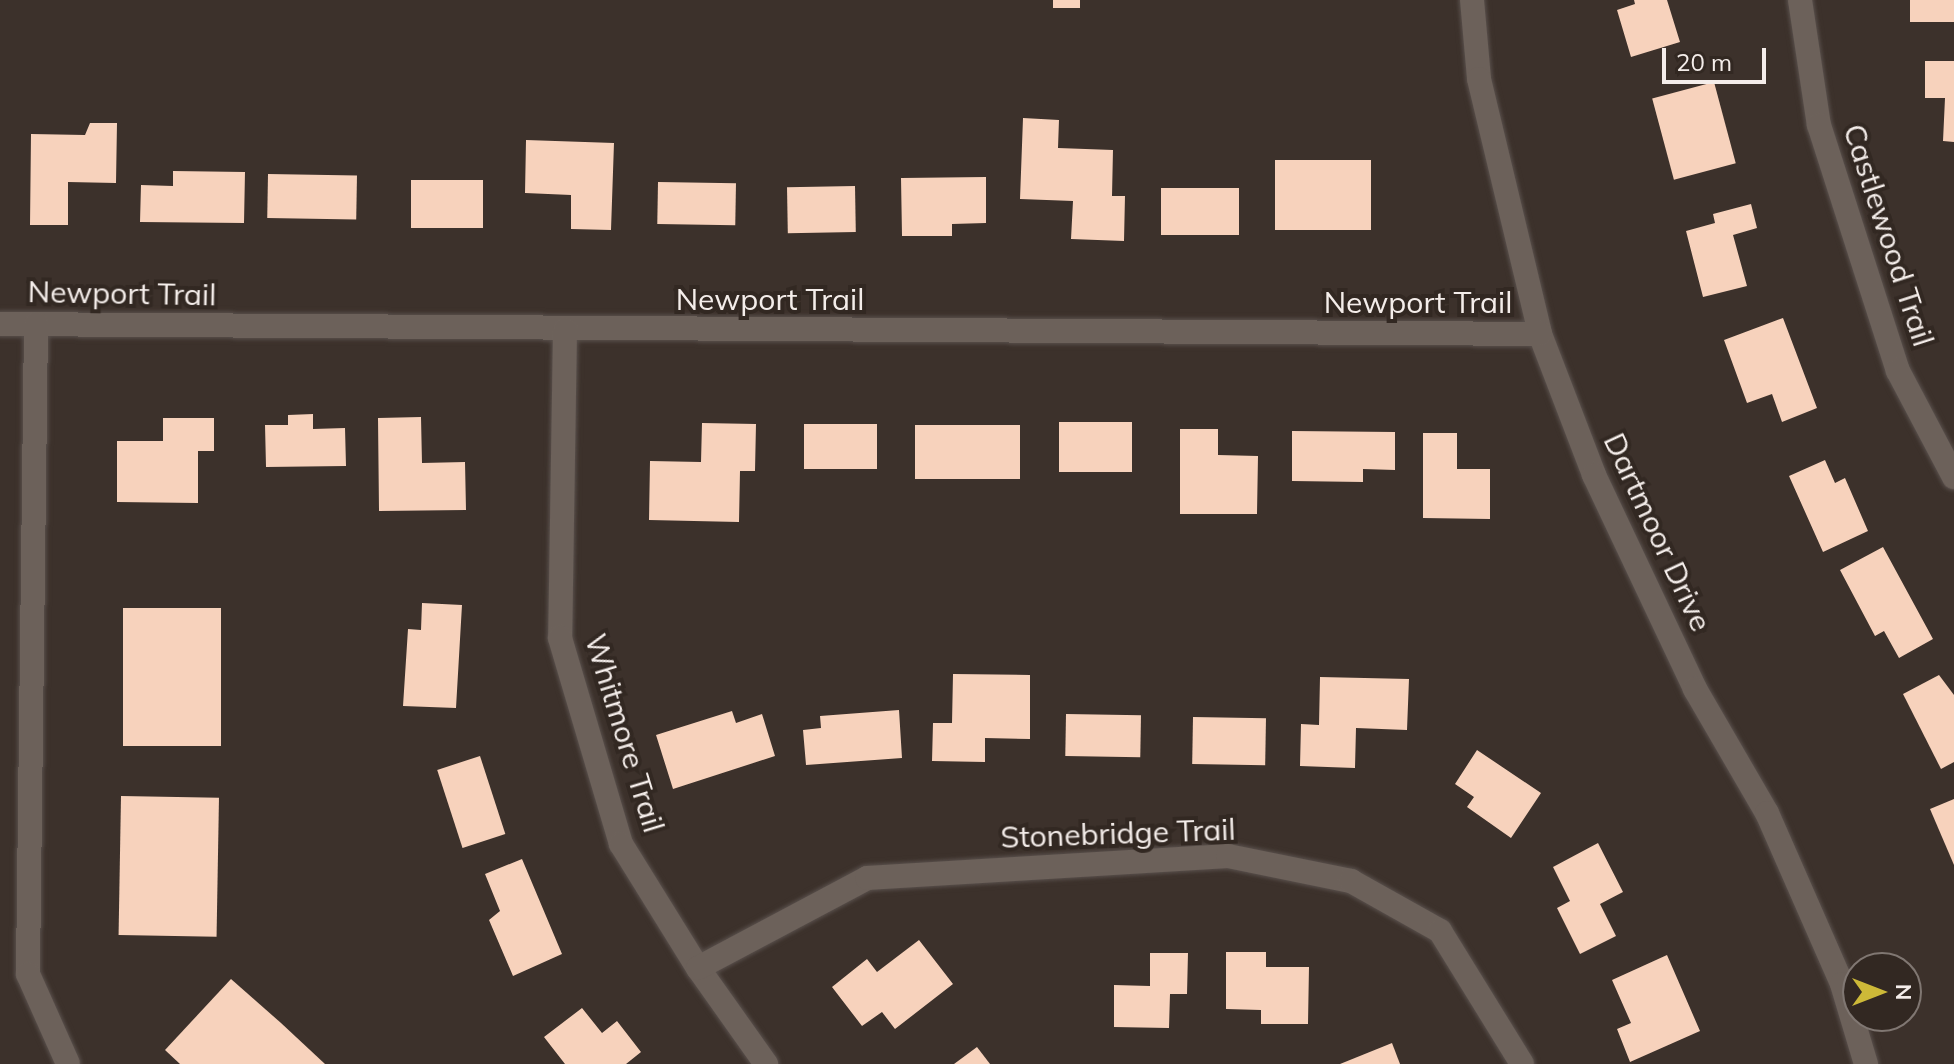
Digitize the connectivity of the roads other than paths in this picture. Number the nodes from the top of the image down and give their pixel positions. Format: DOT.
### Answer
graph roads {
  1 [pos="1472,0"];
  2 [pos="1800,0"];
  3 [pos="0,324"];
  4 [pos="36,324"];
  5 [pos="565,330"];
  6 [pos="1540,334"];
  7 [pos="1954,477"];
  8 [pos="698,968"];
  9 [pos="68,1064"];
  10 [pos="766,1064"];
  11 [pos="1522,1064"];
  12 [pos="1866,1064"];
  1 -- 6 [label="street, Dartmoor Drive"];
  2 -- 7 [label="street, Castlewood Trail"];
  3 -- 4 [label="street, Newport Trail"];
  4 -- 5 [label="street, Newport Trail"];
  4 -- 9 [label="street"];
  5 -- 6 [label="street, Newport Trail"];
  5 -- 8 [label="street, Whitmore Trail"];
  6 -- 12 [label="street, Dartmoor Drive"];
  8 -- 10 [label="street, Whitmore Trail"];
  8 -- 11 [label="street, Stonebridge Trail"];
}
